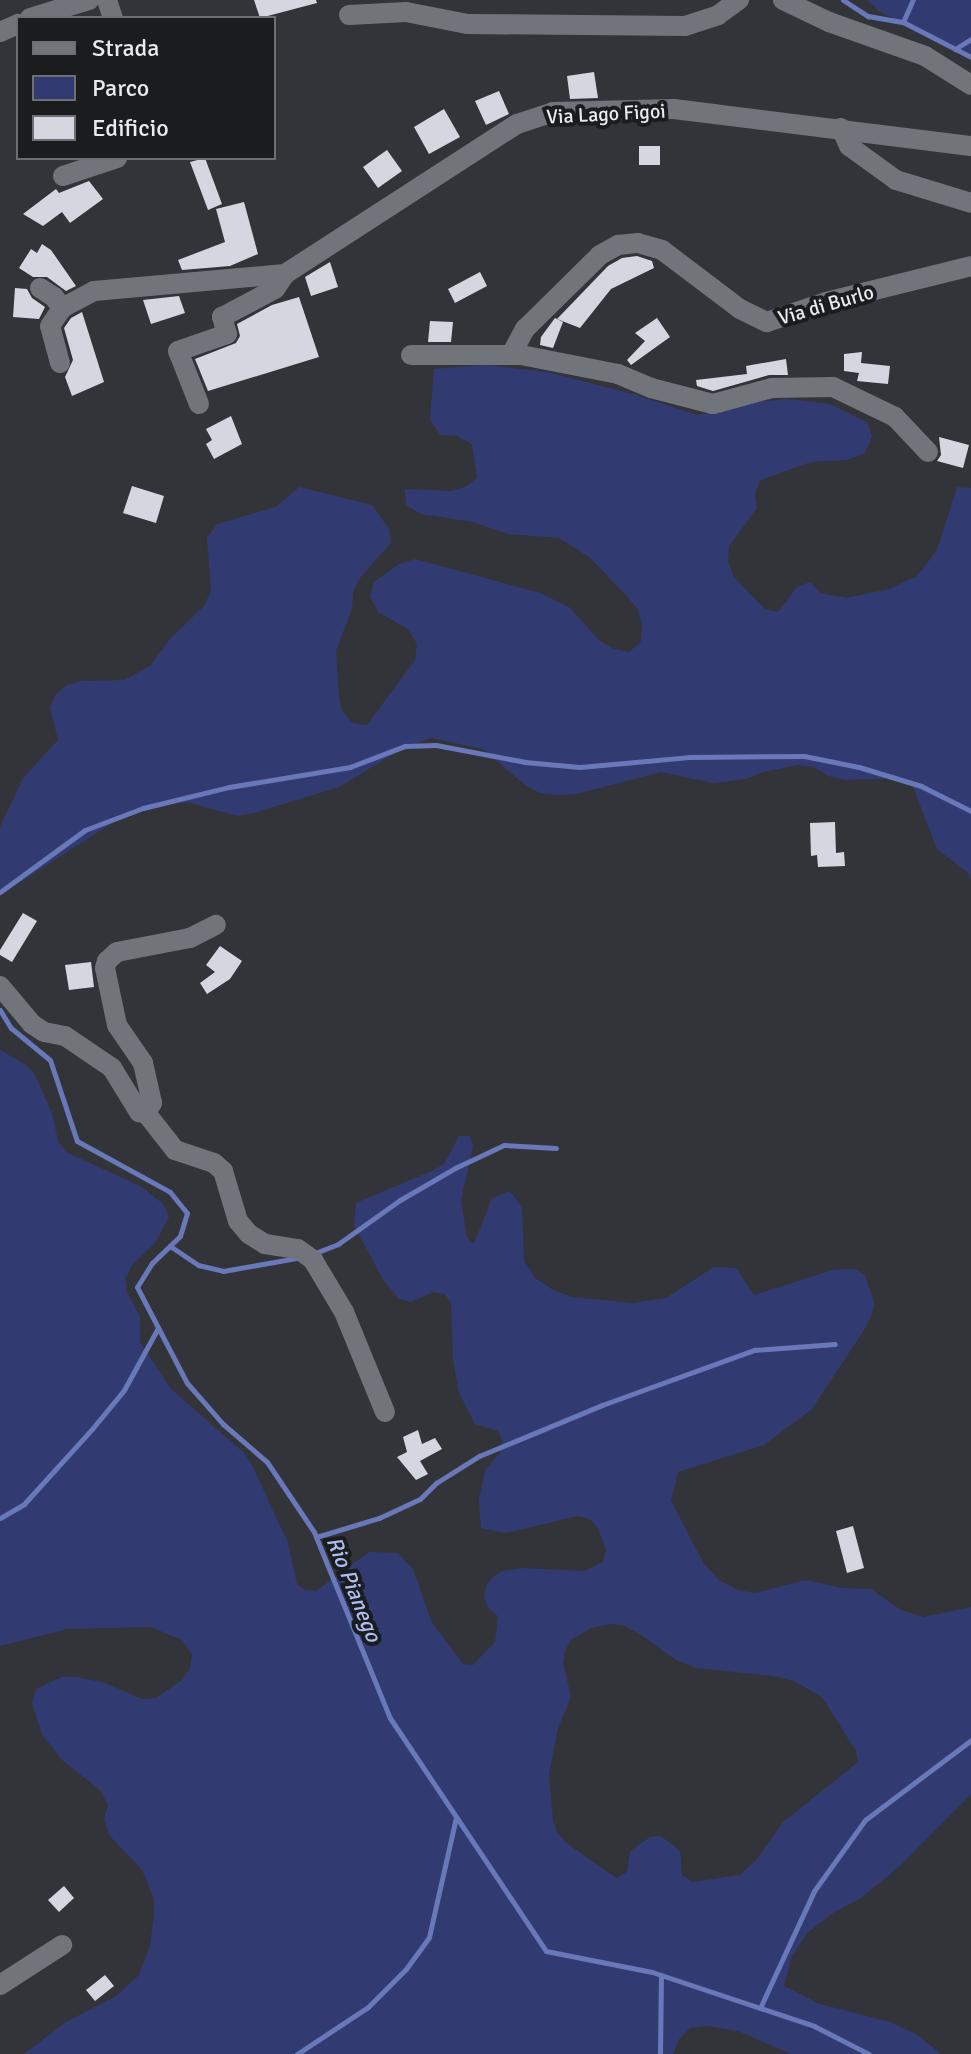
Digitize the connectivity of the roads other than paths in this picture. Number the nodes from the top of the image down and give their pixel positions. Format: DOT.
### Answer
graph roads {
  1 [pos="89,0"];
  2 [pos="739,0"];
  3 [pos="783,0"];
  4 [pos="349,15"];
  5 [pos="37,16"];
  6 [pos="971,85"];
  7 [pos="841,128"];
  8 [pos="971,146"];
  9 [pos="111,160"];
  10 [pos="63,176"];
  11 [pos="971,203"];
  12 [pos="971,266"];
  13 [pos="285,274"];
  14 [pos="40,288"];
  15 [pos="62,308"];
  16 [pos="411,355"];
  17 [pos="511,355"];
  18 [pos="60,363"];
  19 [pos="199,404"];
  20 [pos="928,452"];
  21 [pos="216,925"];
  22 [pos="0,986"];
  23 [pos="146,1113"];
  24 [pos="385,1412"];
  25 [pos="62,1945"];
  26 [pos="0,1985"];
  1 -- 5 [label="street"];
  2 -- 4 [label="street"];
  3 -- 6 [label="street"];
  7 -- 8 [label="street, Via Lago Figoi"];
  7 -- 11 [label="street"];
  7 -- 13 [label="street, Via Lago Figoi"];
  9 -- 10 [label="street"];
  12 -- 17 [label="street, Via di Burlo"];
  13 -- 15 [label="street, Via Lago Figoi"];
  13 -- 19 [label="street, Via Lago Figoi"];
  14 -- 15 [label="street"];
  15 -- 18 [label="street"];
  16 -- 17 [label="street"];
  17 -- 20 [label="street"];
  21 -- 23 [label="street"];
  22 -- 23 [label="street"];
  23 -- 24 [label="street"];
  25 -- 26 [label="street"];
}
